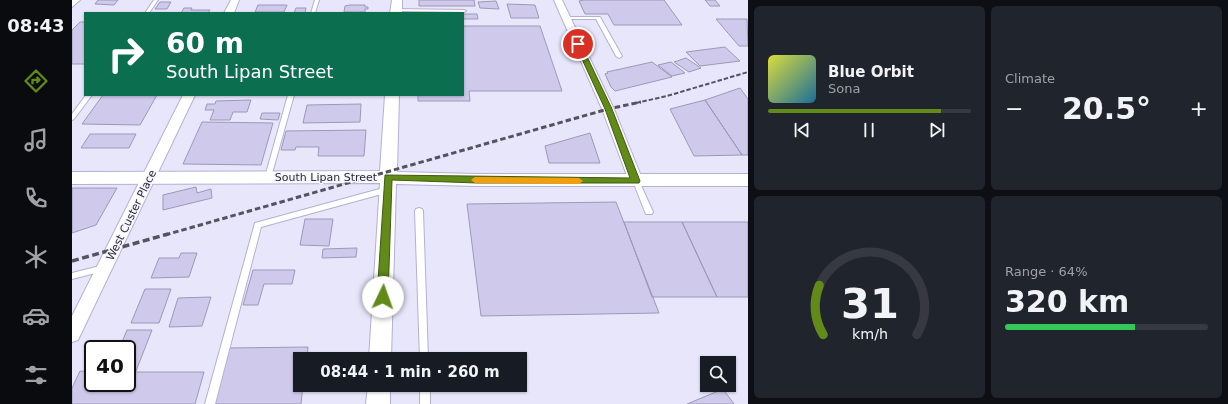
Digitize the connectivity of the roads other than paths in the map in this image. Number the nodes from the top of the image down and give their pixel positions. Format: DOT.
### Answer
graph roads {
  1 [pos="76,0"];
  2 [pos="156,0"];
  3 [pos="235,0"];
  4 [pos="317,0"];
  5 [pos="558,0"];
  6 [pos="72,4"];
  7 [pos="396,8"];
  8 [pos="464,11"];
  9 [pos="148,12"];
  10 [pos="229,12"];
  11 [pos="313,12"];
  12 [pos="566,18"];
  13 [pos="619,56"];
  14 [pos="88,96"];
  15 [pos="189,96"];
  16 [pos="291,96"];
  17 [pos="392,96"];
  18 [pos="72,118"];
  19 [pos="268,177"];
  20 [pos="72,178"];
  21 [pos="149,178"];
  22 [pos="748,180"];
  23 [pos="636,181"];
  24 [pos="388,183"];
  25 [pos="419,210"];
  26 [pos="650,212"];
  27 [pos="104,268"];
  28 [pos="72,276"];
  29 [pos="72,334"];
  30 [pos="380,352"];
  31 [pos="424,352"];
  32 [pos="379,392"];
  33 [pos="425,392"];
  34 [pos="210,404"];
  35 [pos="378,404"];
  36 [pos="425,404"];
  1 -- 6 [label="street"];
  2 -- 9 [label="lane"];
  3 -- 10 [label="street"];
  4 -- 11 [label="lane"];
  5 -- 12 [label="street"];
  7 -- 8 [label="lane"];
  12 -- 13 [label="lane"];
  12 -- 23 [label="street"];
  14 -- 18 [label="lane"];
  15 -- 21 [label="street, West Custer Place"];
  16 -- 19 [label="lane"];
  17 -- 24 [label="street"];
  19 -- 21 [label="street, South Lipan Street"];
  19 -- 24 [label="street, South Lipan Street"];
  20 -- 21 [label="street, South Lipan Street"];
  21 -- 27 [label="street, West Custer Place"];
  22 -- 23 [label="street, South Lipan Street"];
  23 -- 24 [label="street, South Lipan Street"];
  23 -- 26 [label="lane"];
  24 -- 30 [label="street"];
  24 -- 34 [label="lane"];
  25 -- 31 [label="lane"];
  27 -- 28 [label="lane"];
  27 -- 29 [label="street, West Custer Place"];
  32 -- 35 [label="street"];
  33 -- 36 [label="lane"];
}
